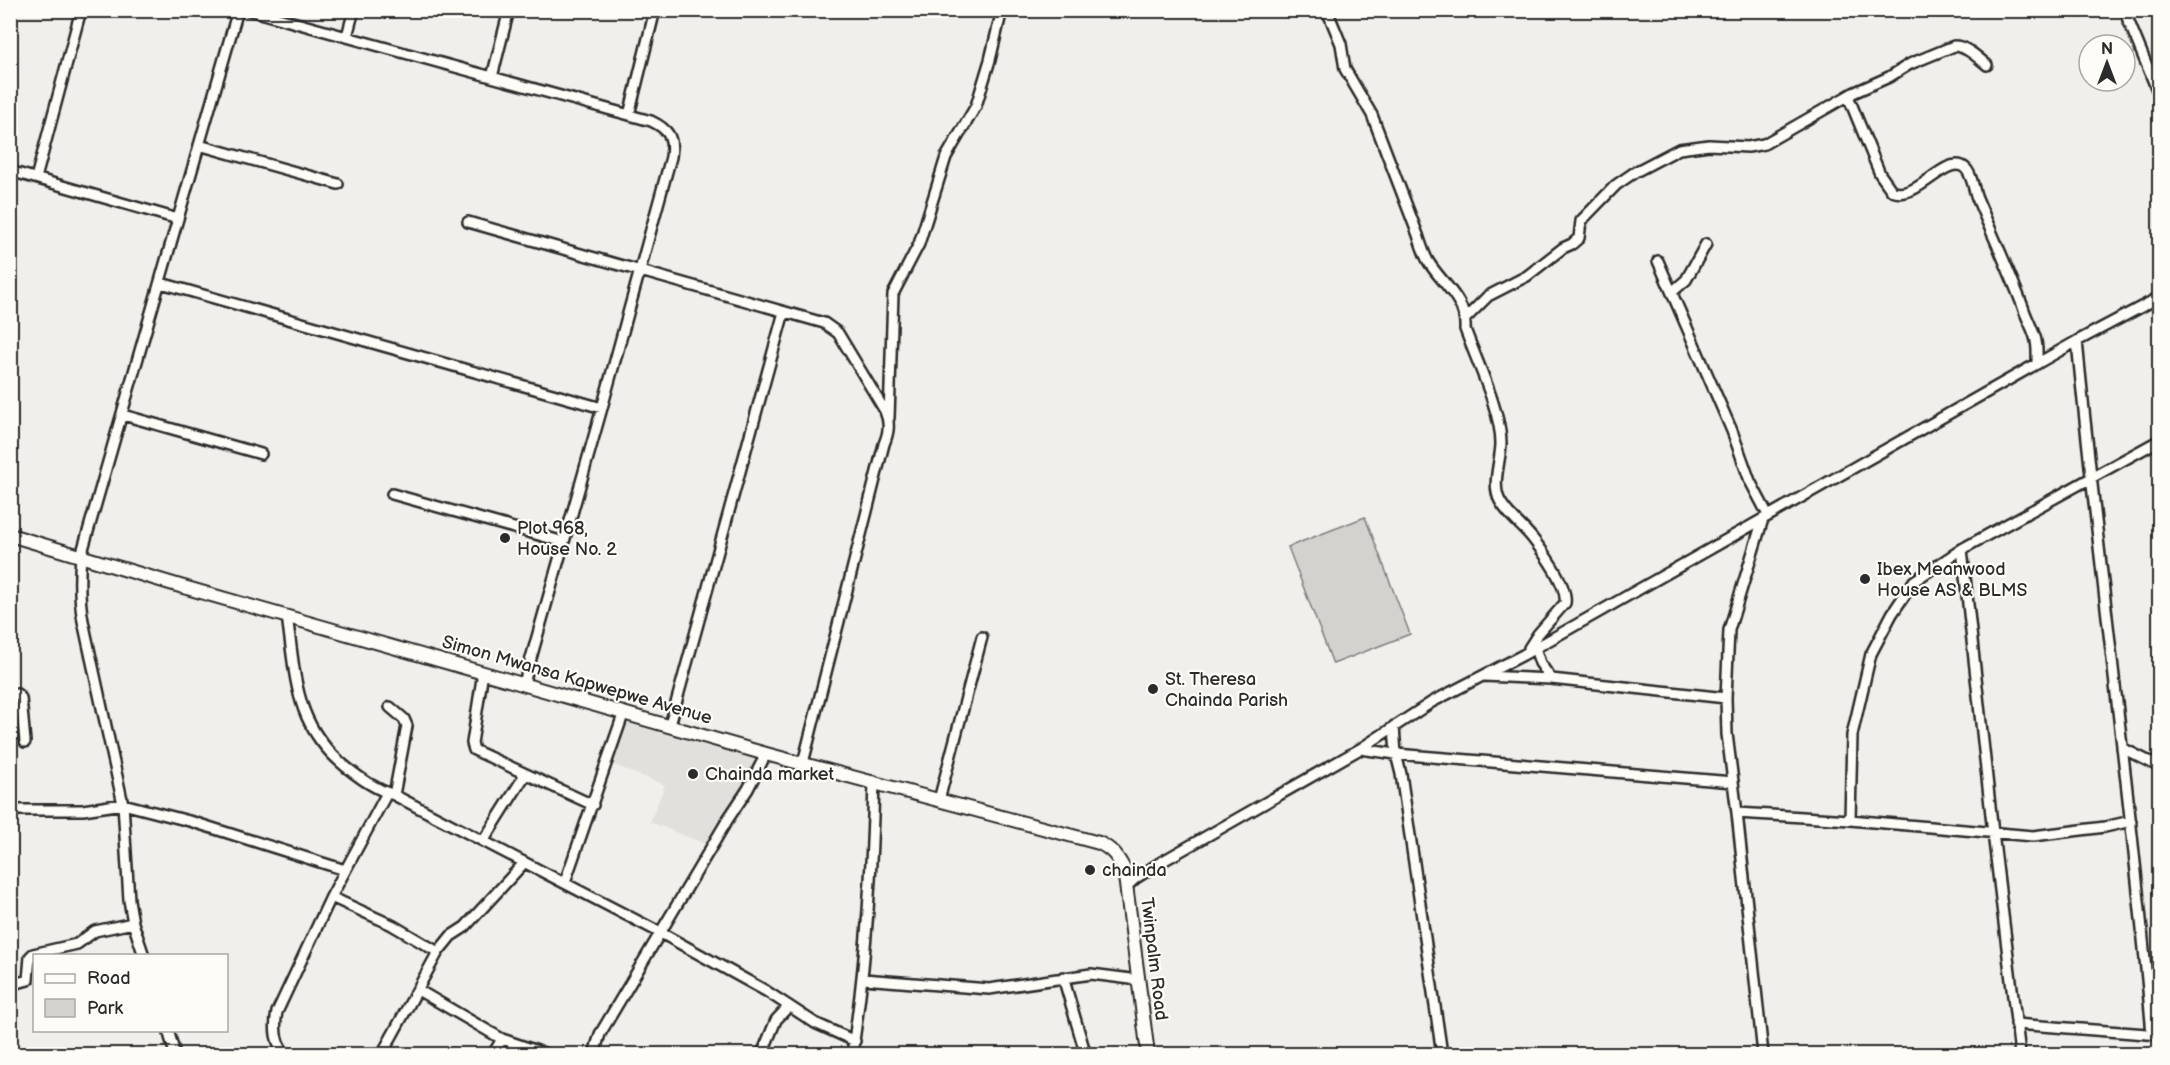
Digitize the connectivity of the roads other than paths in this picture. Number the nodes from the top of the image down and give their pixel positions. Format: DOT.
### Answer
graph roads {
  1 [pos="81,10"];
  2 [pos="238,10"];
  3 [pos="249,10"];
  4 [pos="354,10"];
  5 [pos="509,10"];
  6 [pos="656,10"];
  7 [pos="1002,10"];
  8 [pos="1327,10"];
  9 [pos="2124,10"];
  10 [pos="347,36"];
  11 [pos="1987,65"];
  12 [pos="492,76"];
  13 [pos="1848,96"];
  14 [pos="2160,96"];
  15 [pos="629,115"];
  16 [pos="199,145"];
  17 [pos="10,171"];
  18 [pos="36,178"];
  19 [pos="338,184"];
  20 [pos="178,219"];
  21 [pos="468,222"];
  22 [pos="1706,244"];
  23 [pos="1658,261"];
  24 [pos="640,272"];
  25 [pos="160,283"];
  26 [pos="1672,292"];
  27 [pos="2160,297"];
  28 [pos="784,312"];
  29 [pos="1466,318"];
  30 [pos="2077,341"];
  31 [pos="2037,364"];
  32 [pos="602,408"];
  33 [pos="123,415"];
  34 [pos="889,433"];
  35 [pos="2160,440"];
  36 [pos="261,453"];
  37 [pos="2090,478"];
  38 [pos="392,494"];
  39 [pos="1765,517"];
  40 [pos="10,535"];
  41 [pos="564,542"];
  42 [pos="1962,549"];
  43 [pos="81,556"];
  44 [pos="287,616"];
  45 [pos="982,637"];
  46 [pos="1535,648"];
  47 [pos="1523,655"];
  48 [pos="483,672"];
  49 [pos="1483,676"];
  50 [pos="1551,679"];
  51 [pos="524,683"];
  52 [pos="10,695"];
  53 [pos="1726,698"];
  54 [pos="390,708"];
  55 [pos="624,712"];
  56 [pos="670,725"];
  57 [pos="1394,726"];
  58 [pos="25,742"];
  59 [pos="2122,748"];
  60 [pos="1360,749"];
  61 [pos="766,754"];
  62 [pos="1396,754"];
  63 [pos="803,763"];
  64 [pos="2160,767"];
  65 [pos="525,775"];
  66 [pos="874,781"];
  67 [pos="1733,782"];
  68 [pos="390,794"];
  69 [pos="939,800"];
  70 [pos="123,804"];
  71 [pos="593,805"];
  72 [pos="10,810"];
  73 [pos="1737,813"];
  74 [pos="1850,820"];
  75 [pos="2131,821"];
  76 [pos="1993,833"];
  77 [pos="484,840"];
  78 [pos="524,863"];
  79 [pos="1124,869"];
  80 [pos="345,870"];
  81 [pos="565,882"];
  82 [pos="1127,886"];
  83 [pos="331,897"];
  84 [pos="133,923"];
  85 [pos="661,933"];
  86 [pos="438,952"];
  87 [pos="143,954"];
  88 [pos="1063,977"];
  89 [pos="863,979"];
  90 [pos="1139,980"];
  91 [pos="10,986"];
  92 [pos="418,990"];
  93 [pos="789,1006"];
  94 [pos="2016,1024"];
  95 [pos="169,1032"];
  96 [pos="2156,1034"];
  97 [pos="502,1039"];
  98 [pos="855,1041"];
  99 [pos="175,1054"];
  100 [pos="286,1054"];
  101 [pos="382,1054"];
  102 [pos="493,1054"];
  103 [pos="546,1054"];
  104 [pos="594,1054"];
  105 [pos="762,1054"];
  106 [pos="853,1054"];
  107 [pos="1080,1054"];
  108 [pos="1148,1054"];
  109 [pos="1442,1054"];
  110 [pos="1763,1054"];
  111 [pos="2020,1054"];
  1 -- 18 [label="street"];
  2 -- 16 [label="street"];
  3 -- 10 [label="street"];
  4 -- 10 [label="street"];
  5 -- 12 [label="street"];
  6 -- 15 [label="street"];
  7 -- 34 [label="street"];
  8 -- 29 [label="street"];
  9 -- 14 [label="street"];
  10 -- 12 [label="street"];
  11 -- 13 [label="street"];
  12 -- 15 [label="street"];
  13 -- 29 [label="street"];
  13 -- 31 [label="street"];
  15 -- 24 [label="street"];
  16 -- 19 [label="street"];
  16 -- 20 [label="street"];
  17 -- 18 [label="street"];
  18 -- 20 [label="street"];
  20 -- 25 [label="street"];
  21 -- 24 [label="street"];
  22 -- 26 [label="street"];
  23 -- 26 [label="street"];
  24 -- 28 [label="street"];
  24 -- 32 [label="street"];
  25 -- 32 [label="street"];
  25 -- 33 [label="street"];
  26 -- 39 [label="street"];
  27 -- 30 [label="street"];
  28 -- 34 [label="street"];
  28 -- 56 [label="street"];
  29 -- 47 [label="street"];
  30 -- 31 [label="street"];
  30 -- 37 [label="street"];
  31 -- 39 [label="street"];
  32 -- 41 [label="street"];
  33 -- 36 [label="street"];
  33 -- 43 [label="street"];
  34 -- 63 [label="street"];
  35 -- 37 [label="street"];
  37 -- 42 [label="street"];
  37 -- 59 [label="street"];
  38 -- 41 [label="street"];
  39 -- 46 [label="street"];
  39 -- 53 [label="street"];
  40 -- 43 [label="main road, Simon Mwansa Kapwepwe Avenue"];
  41 -- 51 [label="street"];
  42 -- 74 [label="street"];
  42 -- 76 [label="street"];
  43 -- 44 [label="main road, Simon Mwansa Kapwepwe Avenue"];
  43 -- 70 [label="street"];
  44 -- 48 [label="main road, Simon Mwansa Kapwepwe Avenue"];
  44 -- 68 [label="street"];
  45 -- 69 [label="street"];
  46 -- 47 [label="street"];
  46 -- 50 [label="street"];
  47 -- 49 [label="street"];
  48 -- 51 [label="main road, Simon Mwansa Kapwepwe Avenue"];
  48 -- 65 [label="street"];
  49 -- 50 [label="street"];
  49 -- 57 [label="street"];
  50 -- 53 [label="street"];
  51 -- 55 [label="main road, Simon Mwansa Kapwepwe Avenue"];
  52 -- 58 [label="street"];
  53 -- 67 [label="street"];
  54 -- 68 [label="street"];
  55 -- 56 [label="main road, Simon Mwansa Kapwepwe Avenue"];
  55 -- 71 [label="street"];
  56 -- 61 [label="main road, Simon Mwansa Kapwepwe Avenue"];
  57 -- 60 [label="street"];
  57 -- 62 [label="street"];
  59 -- 64 [label="street"];
  59 -- 75 [label="street"];
  60 -- 62 [label="street"];
  60 -- 82 [label="street"];
  61 -- 63 [label="main road, Simon Mwansa Kapwepwe Avenue"];
  61 -- 85 [label="street"];
  62 -- 67 [label="street"];
  62 -- 109 [label="street"];
  63 -- 66 [label="main road, Simon Mwansa Kapwepwe Avenue"];
  65 -- 71 [label="street"];
  65 -- 77 [label="street"];
  66 -- 69 [label="main road, Simon Mwansa Kapwepwe Avenue"];
  66 -- 89 [label="street"];
  67 -- 73 [label="street"];
  68 -- 77 [label="street"];
  68 -- 80 [label="street"];
  69 -- 79 [label="main road, Simon Mwansa Kapwepwe Avenue"];
  70 -- 72 [label="street"];
  70 -- 80 [label="street"];
  70 -- 84 [label="street"];
  71 -- 81 [label="street"];
  73 -- 74 [label="street"];
  73 -- 110 [label="street"];
  74 -- 76 [label="street"];
  75 -- 76 [label="street"];
  75 -- 96 [label="street"];
  76 -- 94 [label="street"];
  77 -- 78 [label="street"];
  78 -- 81 [label="street"];
  78 -- 86 [label="street"];
  79 -- 82 [label="main road, Twinpalm Road"];
  80 -- 83 [label="street"];
  81 -- 85 [label="street"];
  82 -- 90 [label="main road, Twinpalm Road"];
  83 -- 86 [label="street"];
  83 -- 100 [label="street"];
  84 -- 87 [label="street"];
  84 -- 91 [label="street"];
  85 -- 93 [label="street"];
  85 -- 104 [label="street"];
  86 -- 92 [label="street"];
  88 -- 89 [label="street"];
  88 -- 90 [label="street"];
  88 -- 107 [label="street"];
  89 -- 98 [label="street"];
  90 -- 108 [label="main road, Twinpalm Road"];
  92 -- 97 [label="street"];
  92 -- 101 [label="street"];
  93 -- 98 [label="street"];
  93 -- 105 [label="street"];
  94 -- 96 [label="street"];
  94 -- 111 [label="street"];
  95 -- 99 [label="street"];
  97 -- 102 [label="street"];
  97 -- 103 [label="street"];
  98 -- 106 [label="street"];
}
